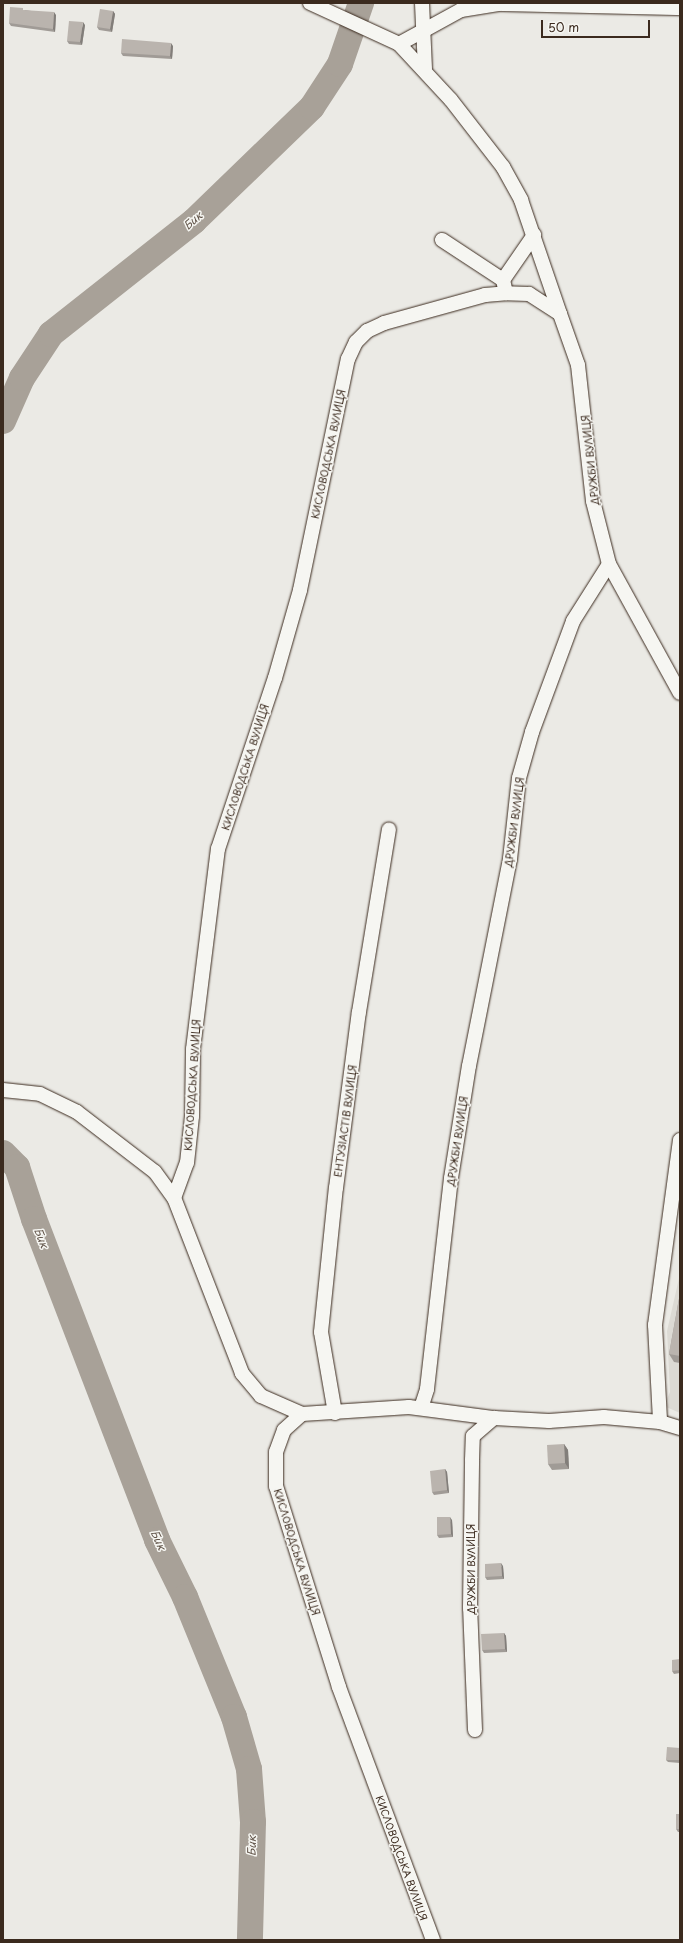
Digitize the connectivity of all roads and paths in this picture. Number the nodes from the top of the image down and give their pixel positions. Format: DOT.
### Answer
graph roads {
  1 [pos="310,3"];
  2 [pos="422,3"];
  3 [pos="680,8"];
  4 [pos="422,33"];
  5 [pos="397,43"];
  6 [pos="426,69"];
  7 [pos="534,235"];
  8 [pos="442,240"];
  9 [pos="505,287"];
  10 [pos="560,314"];
  11 [pos="609,564"];
  12 [pos="680,693"];
  13 [pos="389,829"];
  14 [pos="3,1090"];
  15 [pos="680,1140"];
  16 [pos="174,1198"];
  17 [pos="421,1408"];
  18 [pos="335,1413"];
  19 [pos="302,1414"];
  20 [pos="494,1418"];
  21 [pos="660,1422"];
  22 [pos="680,1428"];
  23 [pos="476,1730"];
  24 [pos="433,1940"];
  1 -- 5 [label="street, ДРУЖБИ ВУЛИЦЯ"];
  2 -- 4 [label="street"];
  3 -- 4 [label="street"];
  4 -- 5 [label="street"];
  4 -- 6 [label="street"];
  5 -- 6 [label="street, ДРУЖБИ ВУЛИЦЯ"];
  6 -- 7 [label="street, ДРУЖБИ ВУЛИЦЯ"];
  7 -- 9 [label="street"];
  7 -- 10 [label="street, ДРУЖБИ ВУЛИЦЯ"];
  8 -- 9 [label="street"];
  9 -- 10 [label="street"];
  9 -- 16 [label="street, КИСЛОВОДСЬКА ВУЛИЦЯ"];
  10 -- 11 [label="street, ДРУЖБИ ВУЛИЦЯ"];
  11 -- 12 [label="street"];
  11 -- 17 [label="street, ДРУЖБИ ВУЛИЦЯ"];
  13 -- 18 [label="street, ЕНТУЗІАСТІВ ВУЛИЦЯ"];
  14 -- 16 [label="street"];
  15 -- 21 [label="street"];
  16 -- 19 [label="street"];
  17 -- 18 [label="street"];
  17 -- 20 [label="street"];
  18 -- 19 [label="street"];
  19 -- 24 [label="street, КИСЛОВОДСЬКА ВУЛИЦЯ"];
  20 -- 21 [label="street"];
  20 -- 23 [label="street, ДРУЖБИ ВУЛИЦЯ"];
  21 -- 22 [label="street"];
}
